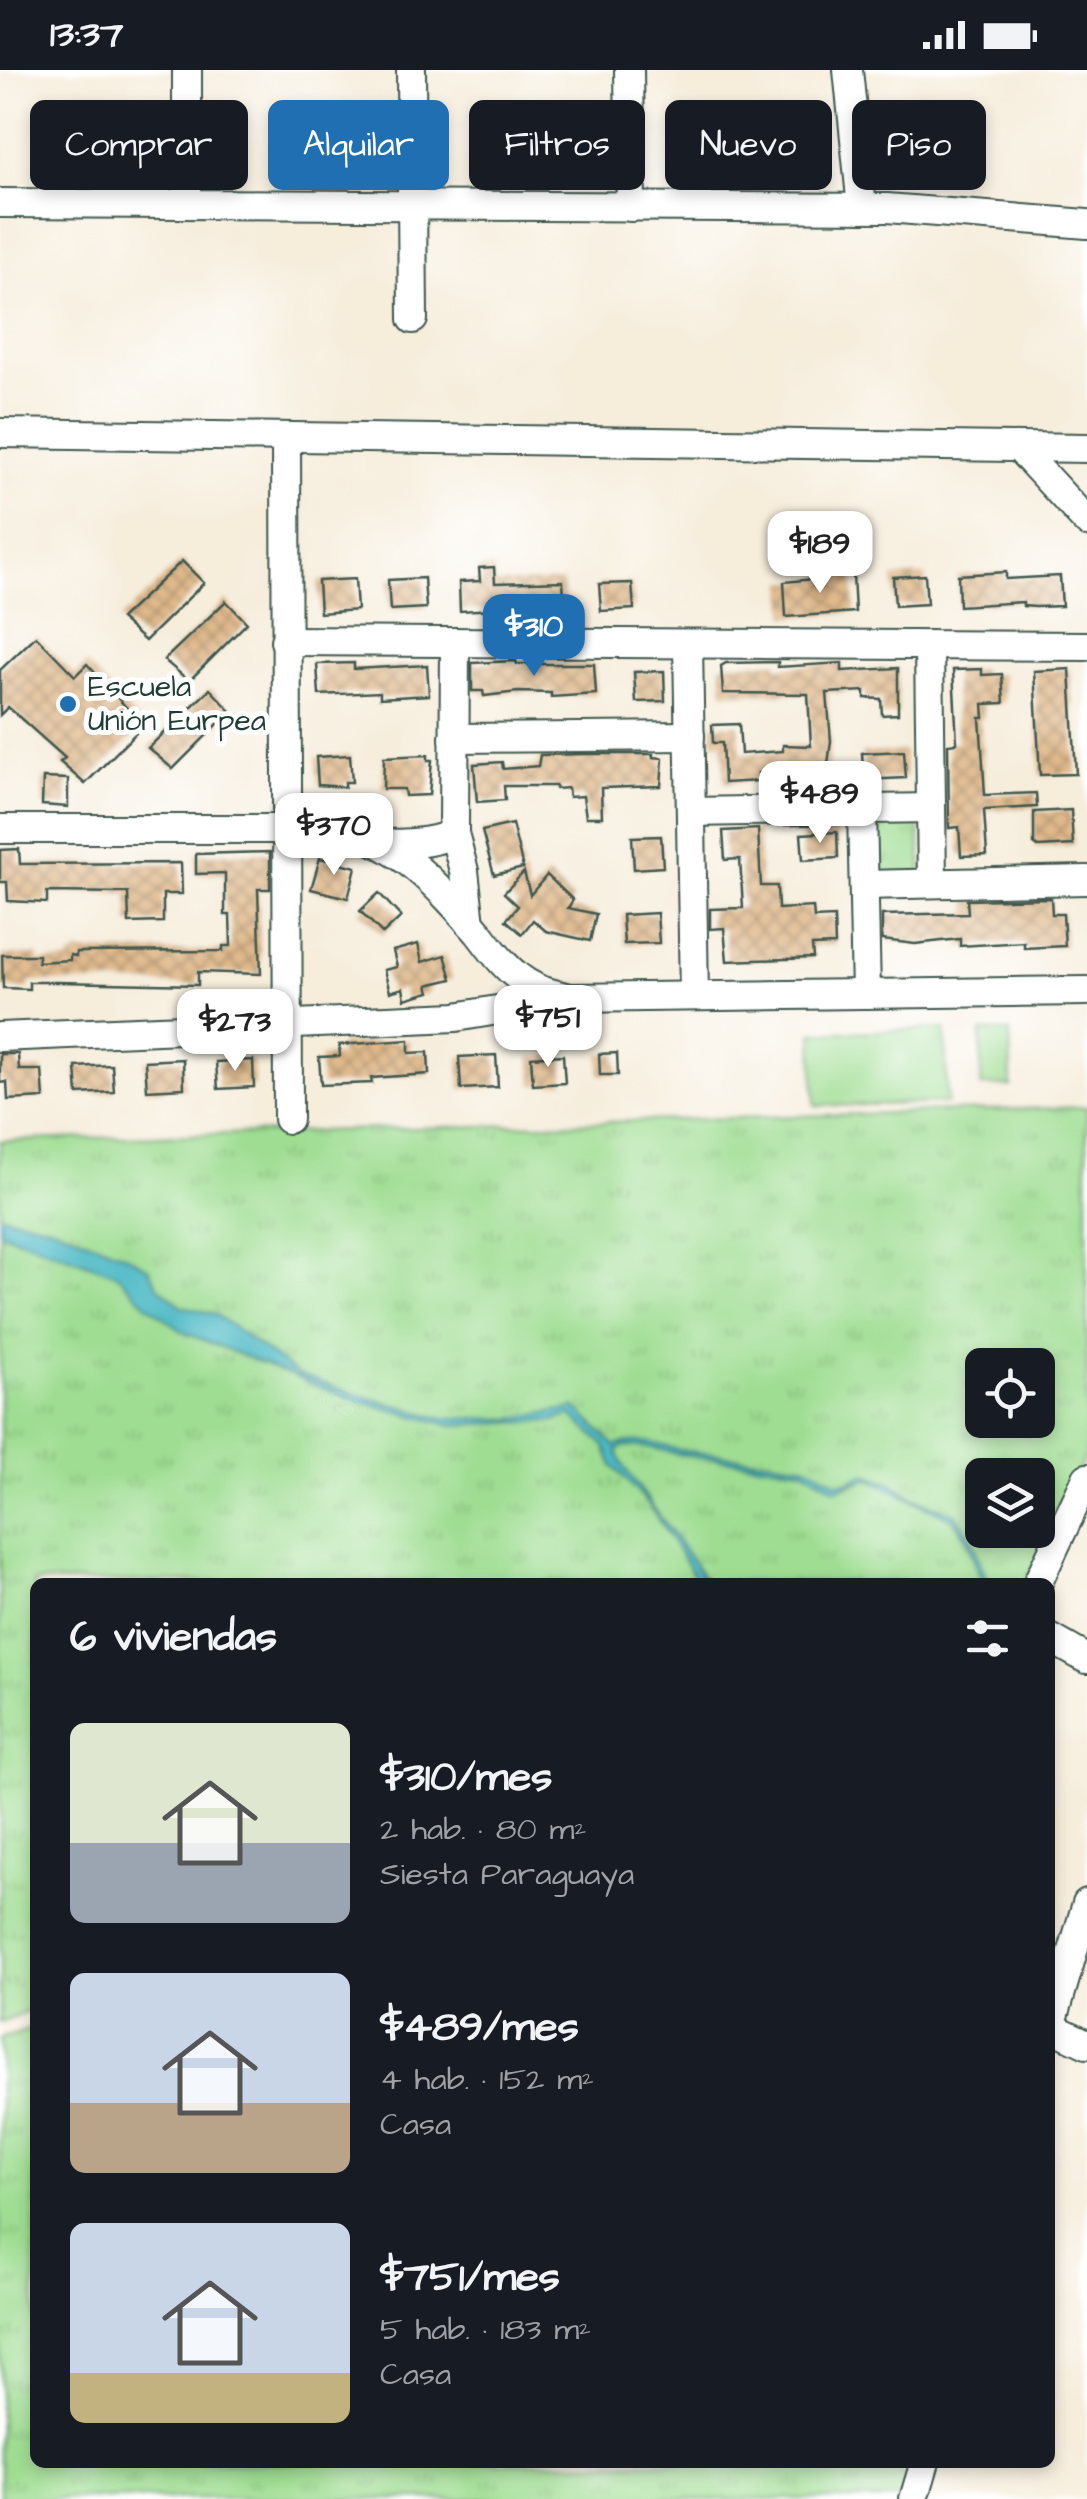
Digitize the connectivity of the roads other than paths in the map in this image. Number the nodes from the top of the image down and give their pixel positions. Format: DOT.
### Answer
graph roads {
  1 [pos="187,70"];
  2 [pos="411,70"];
  3 [pos="629,70"];
  4 [pos="848,70"];
  5 [pos="0,204"];
  6 [pos="186,204"];
  7 [pos="413,206"];
  8 [pos="631,207"];
  9 [pos="862,208"];
  10 [pos="1087,224"];
  11 [pos="413,319"];
  12 [pos="0,434"];
  13 [pos="286,437"];
  14 [pos="1018,447"];
  15 [pos="1087,448"];
  16 [pos="1087,522"];
  17 [pos="285,641"];
  18 [pos="455,642"];
  19 [pos="688,644"];
  20 [pos="929,645"];
  21 [pos="1087,646"];
  22 [pos="690,736"];
  23 [pos="454,738"];
  24 [pos="931,808"];
  25 [pos="862,809"];
  26 [pos="691,812"];
  27 [pos="454,820"];
  28 [pos="0,829"];
  29 [pos="286,829"];
  30 [pos="380,842"];
  31 [pos="1087,880"];
  32 [pos="932,883"];
  33 [pos="864,884"];
  34 [pos="470,924"];
  35 [pos="1087,991"];
  36 [pos="866,994"];
  37 [pos="694,996"];
  38 [pos="571,998"];
  39 [pos="288,1024"];
  40 [pos="0,1038"];
  41 [pos="288,1119"];
  42 [pos="1087,1478"];
  43 [pos="1040,1578"];
  44 [pos="1055,1641"];
  45 [pos="1087,1659"];
  46 [pos="1087,1903"];
  47 [pos="1055,2015"];
  48 [pos="1055,2031"];
  49 [pos="1087,2044"];
  50 [pos="923,2468"];
  51 [pos="914,2499"];
  1 -- 6 [label="street"];
  2 -- 7 [label="street"];
  3 -- 8 [label="street"];
  4 -- 9 [label="street"];
  5 -- 6 [label="street"];
  6 -- 7 [label="street"];
  7 -- 8 [label="street"];
  7 -- 11 [label="street"];
  8 -- 9 [label="street"];
  9 -- 10 [label="street"];
  12 -- 13 [label="street"];
  13 -- 14 [label="street"];
  13 -- 17 [label="street"];
  14 -- 15 [label="street"];
  14 -- 16 [label="street"];
  17 -- 18 [label="street"];
  17 -- 29 [label="street"];
  18 -- 19 [label="street"];
  18 -- 23 [label="street"];
  19 -- 20 [label="street"];
  19 -- 22 [label="street"];
  20 -- 21 [label="street"];
  20 -- 24 [label="street"];
  22 -- 23 [label="street"];
  22 -- 26 [label="street"];
  23 -- 27 [label="street"];
  24 -- 25 [label="street"];
  24 -- 32 [label="street"];
  25 -- 26 [label="street"];
  25 -- 33 [label="street"];
  26 -- 37 [label="street"];
  27 -- 30 [label="street"];
  27 -- 34 [label="street"];
  28 -- 29 [label="street"];
  29 -- 30 [label="street"];
  29 -- 39 [label="street"];
  30 -- 34 [label="street"];
  31 -- 32 [label="street"];
  32 -- 33 [label="street"];
  33 -- 36 [label="street"];
  34 -- 38 [label="street"];
  35 -- 36 [label="street"];
  36 -- 37 [label="street"];
  37 -- 38 [label="street"];
  38 -- 39 [label="street"];
  39 -- 40 [label="street"];
  39 -- 41 [label="street"];
  42 -- 43 [label="street"];
  44 -- 45 [label="street"];
  46 -- 47 [label="street"];
  48 -- 49 [label="street"];
  50 -- 51 [label="street"];
}
